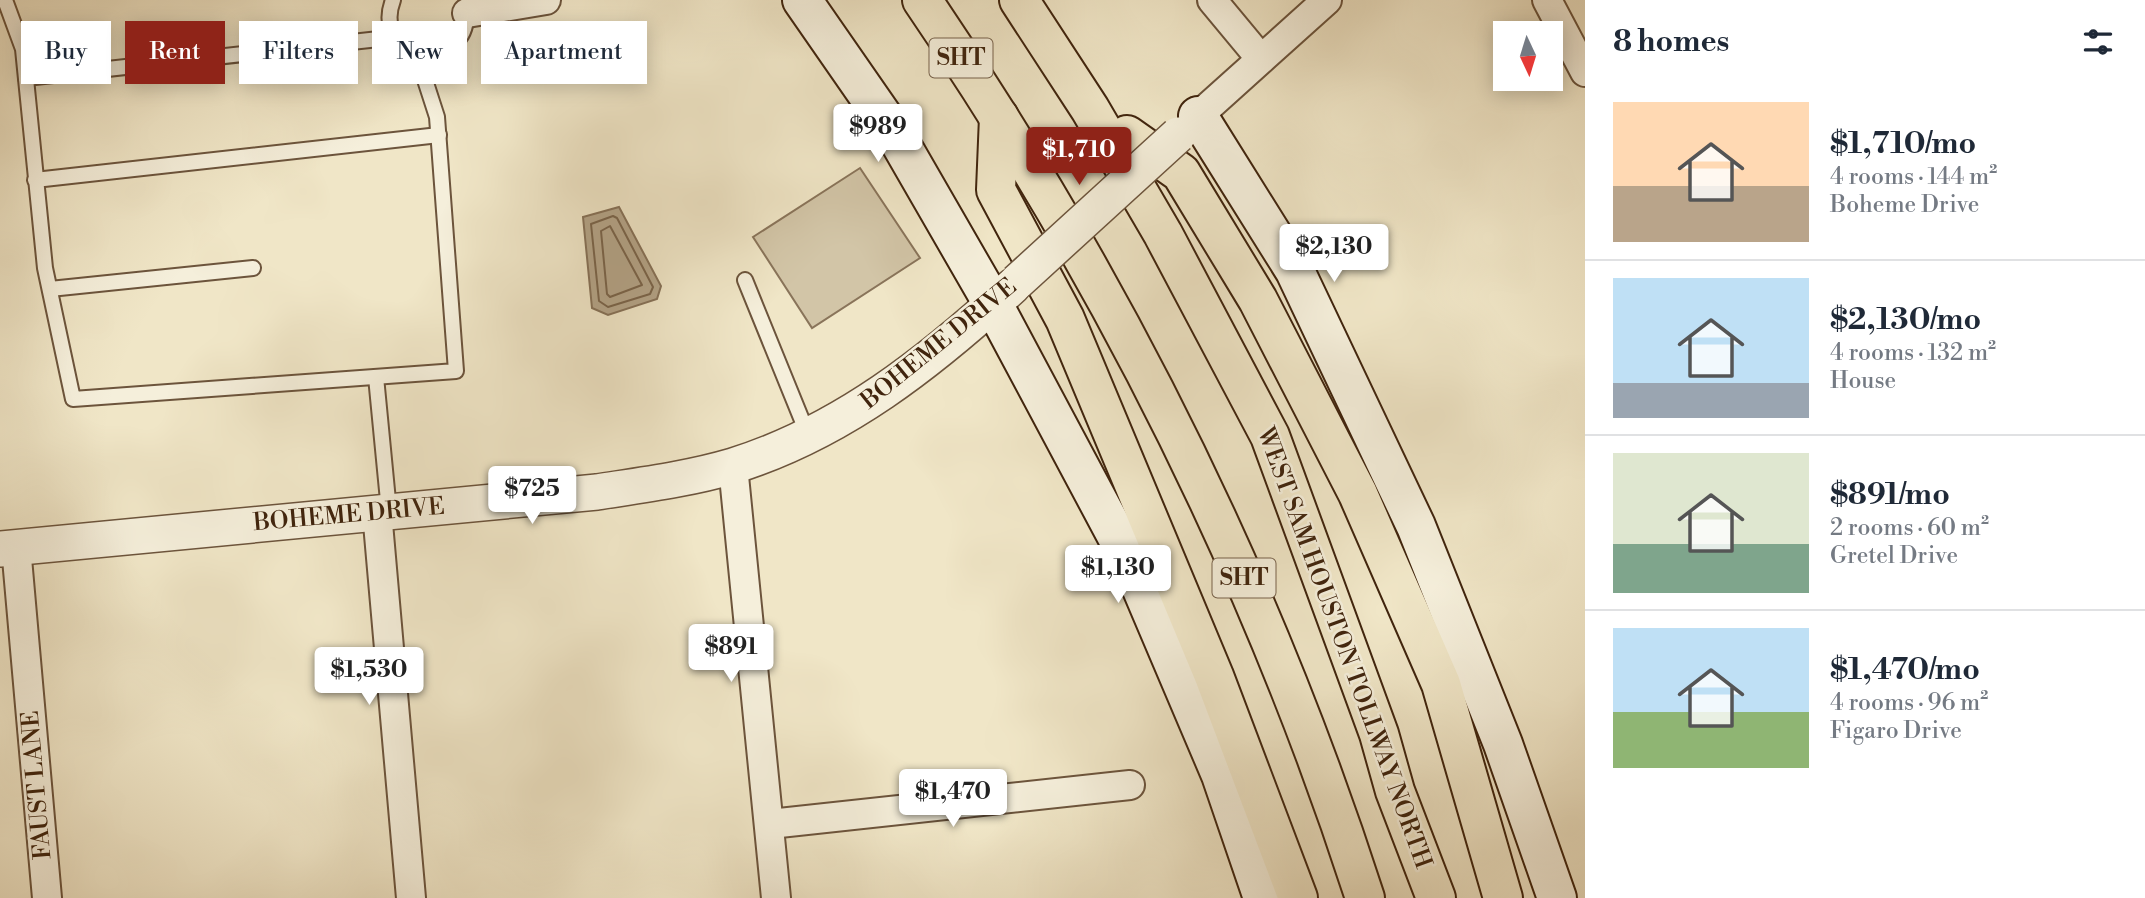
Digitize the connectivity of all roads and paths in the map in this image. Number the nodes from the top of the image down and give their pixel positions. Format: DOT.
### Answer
graph roads {
  1 [pos="5,0"];
  2 [pos="393,0"];
  3 [pos="546,0"];
  4 [pos="802,0"];
  5 [pos="922,0"];
  6 [pos="1018,0"];
  7 [pos="1212,0"];
  8 [pos="1327,0"];
  9 [pos="1547,0"];
  10 [pos="465,6"];
  11 [pos="391,21"];
  12 [pos="372,40"];
  13 [pos="21,44"];
  14 [pos="1261,59"];
  15 [pos="111,69"];
  16 [pos="1585,72"];
  17 [pos="27,84"];
  18 [pos="427,84"];
  19 [pos="1090,109"];
  20 [pos="999,117"];
  21 [pos="1188,125"];
  22 [pos="439,135"];
  23 [pos="35,180"];
  24 [pos="253,268"];
  25 [pos="745,280"];
  26 [pos="50,289"];
  27 [pos="1005,293"];
  28 [pos="376,377"];
  29 [pos="809,437"];
  30 [pos="733,466"];
  31 [pos="383,512"];
  32 [pos="8,548"];
  33 [pos="1130,785"];
  34 [pos="769,824"];
  35 [pos="47,898"];
  36 [pos="411,898"];
  37 [pos="776,898"];
  38 [pos="1263,898"];
  39 [pos="1298,898"];
  40 [pos="1365,898"];
  41 [pos="1436,898"];
  42 [pos="1503,898"];
  43 [pos="1557,898"];
  1 -- 13 [label="lane"];
  2 -- 11 [label="lane"];
  3 -- 10 [label="street"];
  4 -- 27 [label="main road"];
  5 -- 20 [label="highway, SHT"];
  6 -- 19 [label="highway, WEST SAM HOUSTON TOLLWAY NORTH / SHT"];
  7 -- 14 [label="street"];
  8 -- 14 [label="street, BOHEME DRIVE"];
  9 -- 16 [label="street"];
  12 -- 15 [label="lane"];
  14 -- 21 [label="street, BOHEME DRIVE"];
  17 -- 23 [label="lane"];
  18 -- 22 [label="lane"];
  19 -- 41 [label="highway, WEST SAM HOUSTON TOLLWAY NORTH / SHT"];
  19 -- 42 [label="highway"];
  20 -- 39 [label="highway"];
  20 -- 40 [label="highway, SHT"];
  21 -- 27 [label="street, BOHEME DRIVE, bridge"];
  21 -- 43 [label="main road"];
  22 -- 23 [label="lane"];
  22 -- 28 [label="lane"];
  23 -- 26 [label="lane"];
  24 -- 26 [label="lane"];
  25 -- 29 [label="lane"];
  26 -- 28 [label="lane"];
  27 -- 29 [label="street, BOHEME DRIVE"];
  27 -- 38 [label="main road"];
  28 -- 31 [label="lane"];
  29 -- 30 [label="street, BOHEME DRIVE"];
  30 -- 31 [label="street, BOHEME DRIVE"];
  30 -- 34 [label="street"];
  31 -- 32 [label="street, BOHEME DRIVE"];
  31 -- 36 [label="street"];
  32 -- 35 [label="street, FAUST LANE"];
  33 -- 34 [label="street"];
  34 -- 37 [label="street"];
}
